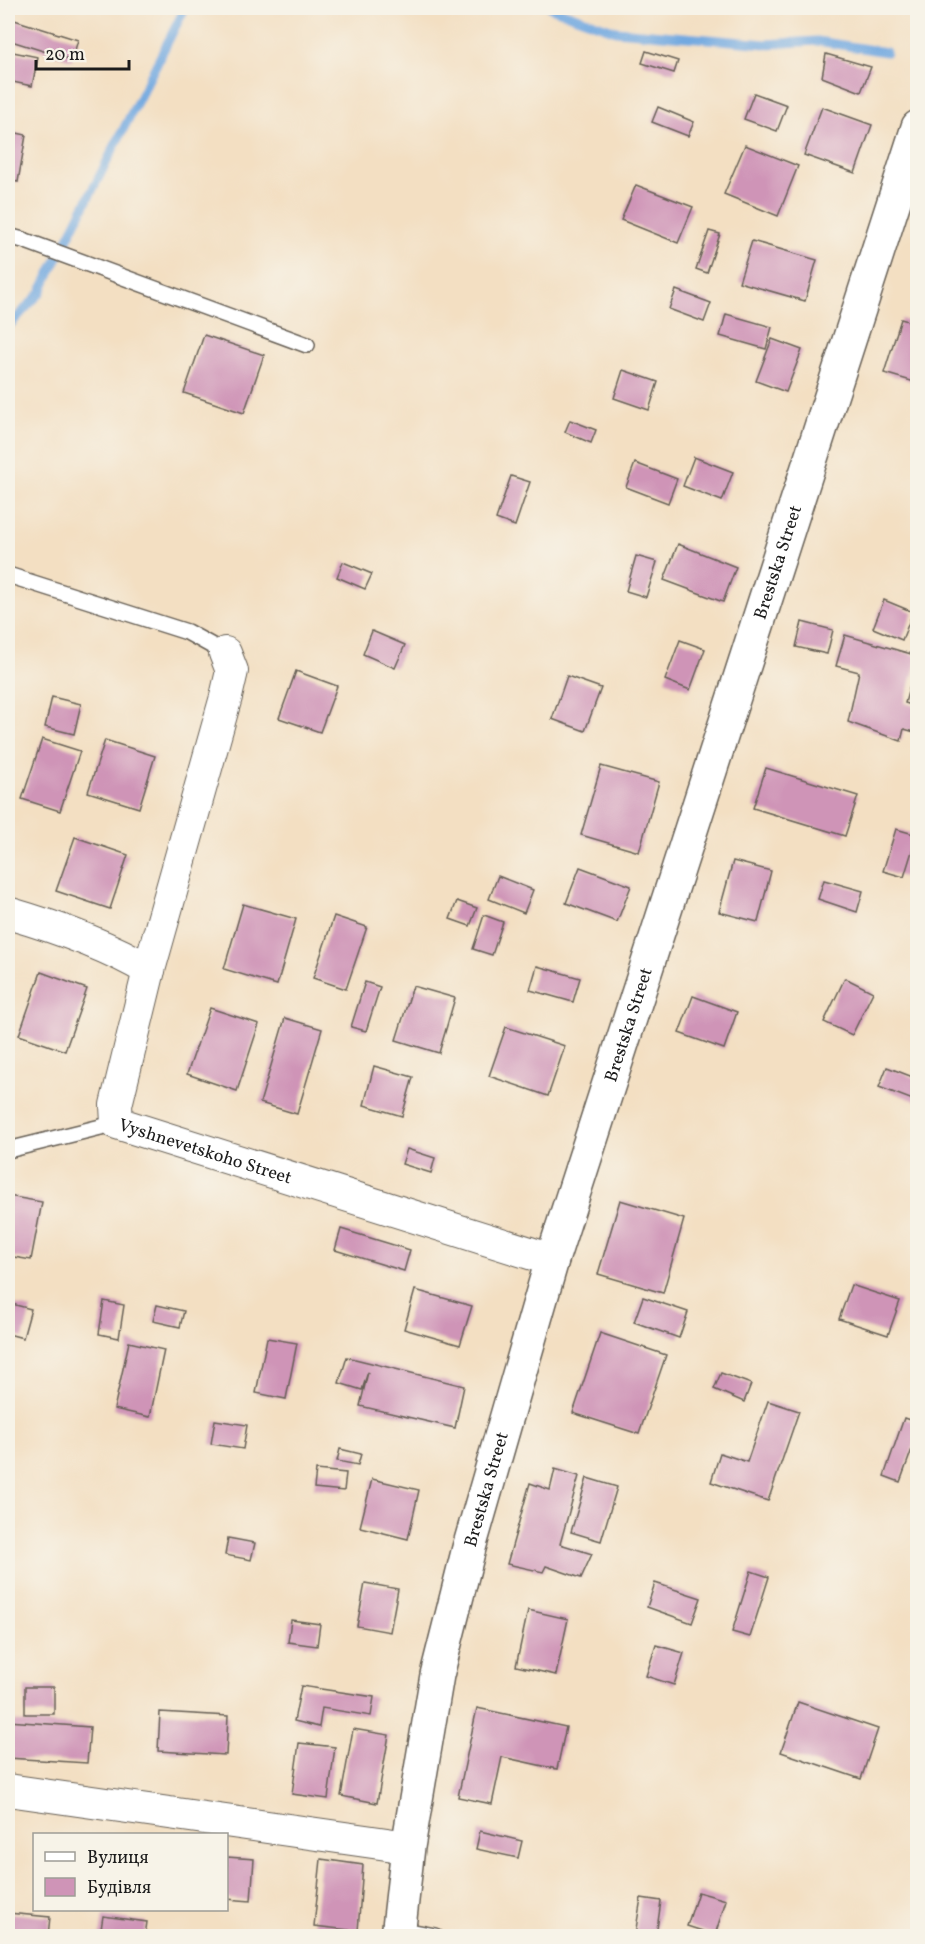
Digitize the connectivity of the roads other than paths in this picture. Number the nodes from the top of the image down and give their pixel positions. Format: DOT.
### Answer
graph roads {
  1 [pos="918,127"];
  2 [pos="8,236"];
  3 [pos="307,345"];
  4 [pos="8,575"];
  5 [pos="225,653"];
  6 [pos="8,913"];
  7 [pos="149,970"];
  8 [pos="117,1123"];
  9 [pos="8,1150"];
  10 [pos="552,1260"];
  11 [pos="8,1790"];
  12 [pos="408,1847"];
  13 [pos="398,1933"];
  14 [pos="435,1936"];
  1 -- 10 [label="main road, Brestska Street"];
  2 -- 3 [label="lane"];
  4 -- 5 [label="lane"];
  5 -- 7 [label="street, Vyshnevetskoho Street"];
  6 -- 7 [label="street"];
  7 -- 8 [label="street, Vyshnevetskoho Street"];
  8 -- 9 [label="lane"];
  8 -- 10 [label="street, Vyshnevetskoho Street"];
  10 -- 12 [label="main road, Brestska Street"];
  11 -- 12 [label="street"];
  12 -- 13 [label="main road, Brestska Street"];
  13 -- 14 [label="lane"];
}
